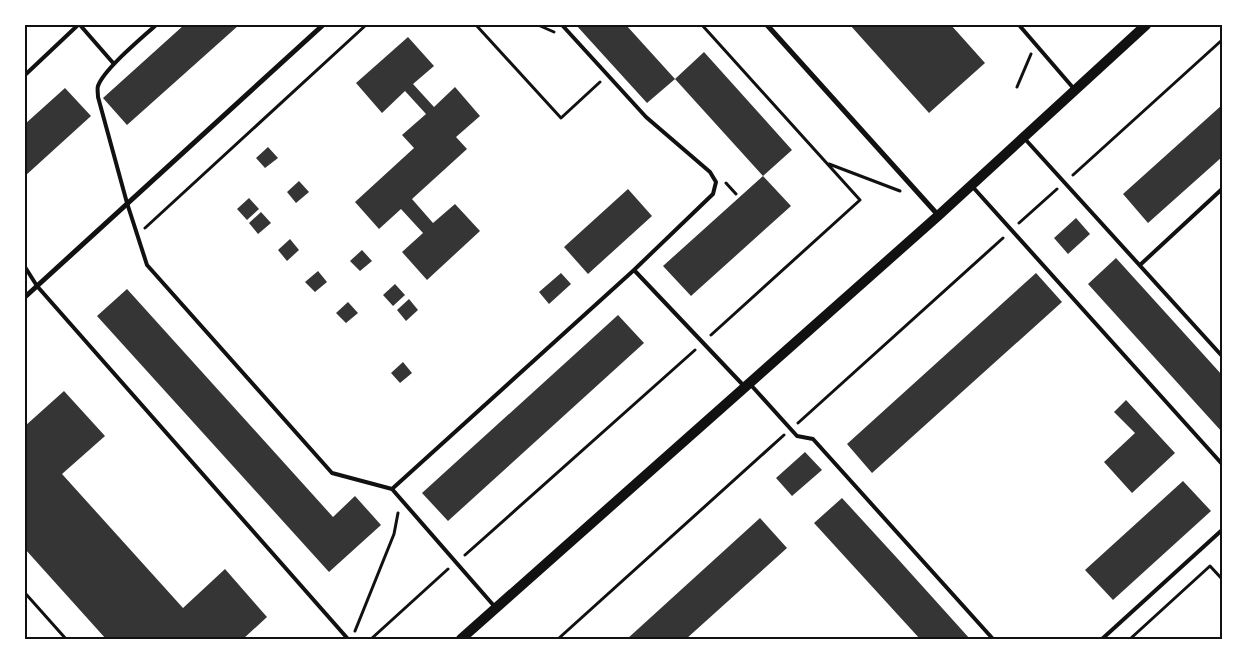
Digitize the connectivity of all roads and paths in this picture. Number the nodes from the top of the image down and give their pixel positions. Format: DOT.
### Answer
graph roads {
  1 [pos="79,25"];
  2 [pos="156,25"];
  3 [pos="323,25"];
  4 [pos="366,25"];
  5 [pos="476,25"];
  6 [pos="562,25"];
  7 [pos="702,25"];
  8 [pos="767,25"];
  9 [pos="1020,25"];
  10 [pos="1146,25"];
  11 [pos="1222,40"];
  12 [pos="114,64"];
  13 [pos="25,75"];
  14 [pos="608,75"];
  15 [pos="1076,90"];
  16 [pos="1024,137"];
  17 [pos="826,163"];
  18 [pos="1064,182"];
  19 [pos="971,185"];
  20 [pos="1222,189"];
  21 [pos="901,191"];
  22 [pos="127,203"];
  23 [pos="939,215"];
  24 [pos="1012,230"];
  25 [pos="137,235"];
  26 [pos="1140,265"];
  27 [pos="25,267"];
  28 [pos="634,270"];
  29 [pos="37,286"];
  30 [pos="25,297"];
  31 [pos="702,343"];
  32 [pos="1222,356"];
  33 [pos="747,385"];
  34 [pos="790,430"];
  35 [pos="1222,464"];
  36 [pos="392,489"];
  37 [pos="398,513"];
  38 [pos="1222,530"];
  39 [pos="456,563"];
  40 [pos="1222,579"];
  41 [pos="25,593"];
  42 [pos="496,608"];
  43 [pos="66,639"];
  44 [pos="348,639"];
  45 [pos="352,639"];
  46 [pos="371,639"];
  47 [pos="461,639"];
  48 [pos="558,639"];
  49 [pos="993,639"];
  50 [pos="1102,639"];
  51 [pos="1130,639"];
  1 -- 12 [label="lane"];
  1 -- 13 [label="lane"];
  2 -- 12 [label="lane"];
  3 -- 22 [label="street"];
  4 -- 25 [label="path"];
  5 -- 14 [label="path"];
  6 -- 14 [label="lane"];
  7 -- 17 [label="path"];
  8 -- 23 [label="street"];
  9 -- 15 [label="lane"];
  10 -- 15 [label="main road"];
  11 -- 18 [label="path"];
  12 -- 22 [label="lane"];
  14 -- 28 [label="lane"];
  15 -- 16 [label="main road"];
  16 -- 18 [label="lane"];
  16 -- 19 [label="main road"];
  17 -- 21 [label="path"];
  17 -- 31 [label="path"];
  18 -- 24 [label="path"];
  18 -- 26 [label="lane"];
  19 -- 23 [label="main road"];
  19 -- 24 [label="lane"];
  20 -- 26 [label="lane"];
  22 -- 25 [label="lane"];
  22 -- 29 [label="street"];
  23 -- 33 [label="main road"];
  24 -- 34 [label="path"];
  24 -- 35 [label="lane"];
  25 -- 36 [label="lane"];
  26 -- 32 [label="lane"];
  27 -- 29 [label="lane"];
  28 -- 31 [label="lane"];
  28 -- 36 [label="lane"];
  29 -- 30 [label="street"];
  29 -- 44 [label="lane"];
  31 -- 33 [label="lane"];
  31 -- 39 [label="path"];
  33 -- 34 [label="lane"];
  33 -- 42 [label="main road"];
  34 -- 48 [label="path"];
  34 -- 49 [label="lane"];
  36 -- 39 [label="lane"];
  37 -- 45 [label="path"];
  38 -- 50 [label="lane"];
  39 -- 42 [label="lane"];
  39 -- 46 [label="path"];
  40 -- 51 [label="path"];
  41 -- 43 [label="path"];
  42 -- 47 [label="main road"];
}
